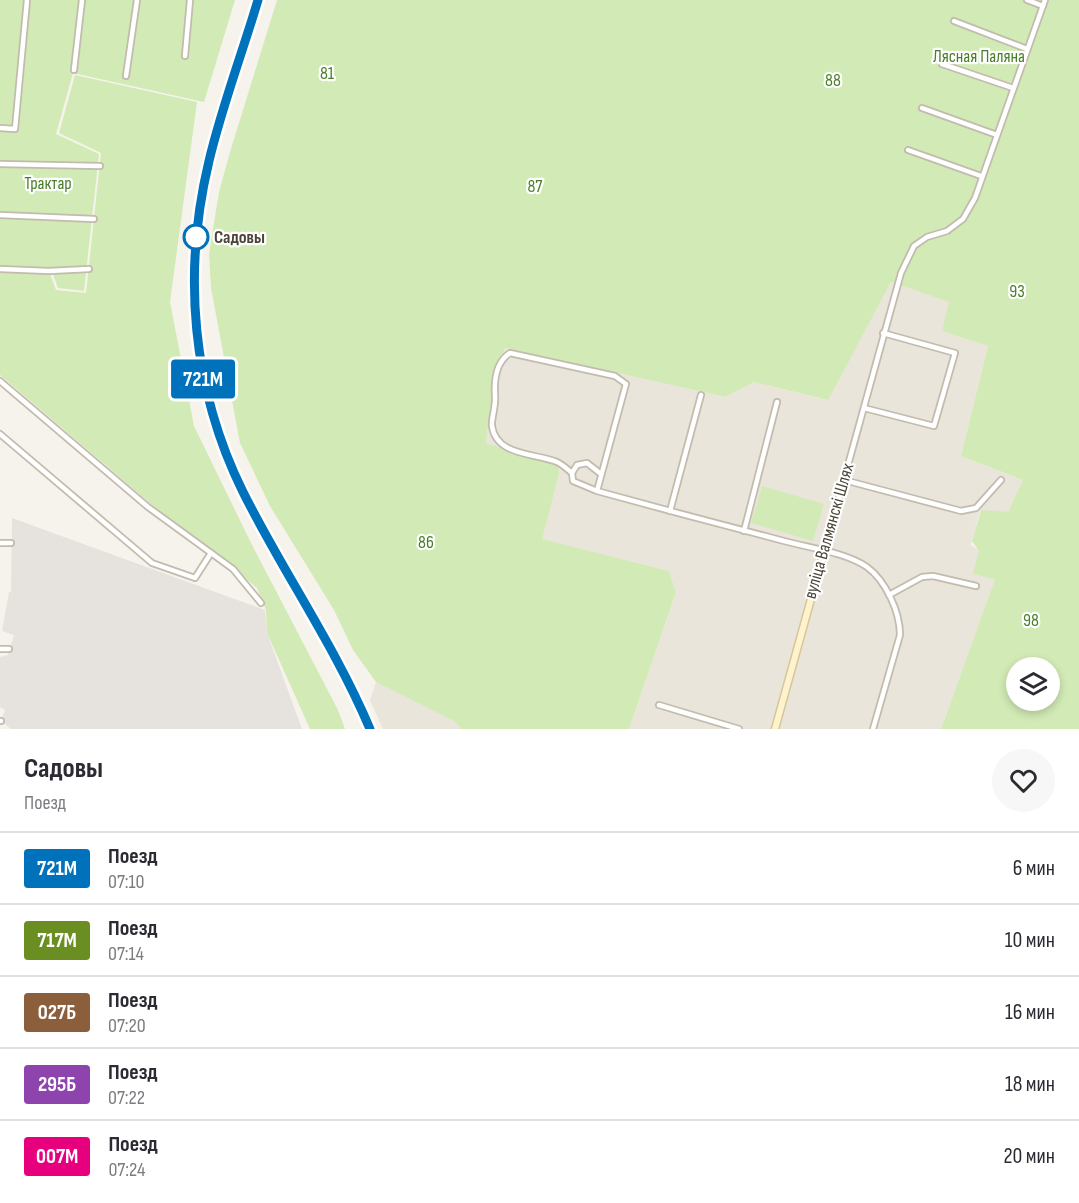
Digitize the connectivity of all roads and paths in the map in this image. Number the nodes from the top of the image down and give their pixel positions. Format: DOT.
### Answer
graph roads {
  1 [pos="27,0"];
  2 [pos="82,0"];
  3 [pos="136,0"];
  4 [pos="190,0"];
  5 [pos="1027,0"];
  6 [pos="1046,0"];
  7 [pos="1043,6"];
  8 [pos="954,21"];
  9 [pos="1027,49"];
  10 [pos="185,56"];
  11 [pos="942,64"];
  12 [pos="74,70"];
  13 [pos="126,76"];
  14 [pos="1013,88"];
  15 [pos="922,108"];
  16 [pos="0,128"];
  17 [pos="997,135"];
  18 [pos="908,150"];
  19 [pos="0,164"];
  20 [pos="100,166"];
  21 [pos="981,176"];
  22 [pos="0,215"];
  23 [pos="94,219"];
  24 [pos="0,269"];
  25 [pos="89,269"];
  26 [pos="883,333"];
  27 [pos="0,381"];
  28 [pos="701,395"];
  29 [pos="777,402"];
  30 [pos="864,408"];
  31 [pos="0,434"];
  32 [pos="572,473"];
  33 [pos="601,474"];
  34 [pos="844,480"];
  35 [pos="1001,480"];
  36 [pos="597,491"];
  37 [pos="670,511"];
  38 [pos="744,531"];
  39 [pos="0,543"];
  40 [pos="11,543"];
  41 [pos="824,552"];
  42 [pos="212,554"];
  43 [pos="976,586"];
  44 [pos="889,595"];
  45 [pos="261,603"];
  46 [pos="0,649"];
  47 [pos="9,649"];
  48 [pos="658,705"];
  49 [pos="739,729"];
  50 [pos="775,729"];
  51 [pos="873,729"];
  1 -- 16 [label="street"];
  2 -- 12 [label="street"];
  3 -- 13 [label="street"];
  4 -- 10 [label="street"];
  5 -- 7 [label="street"];
  6 -- 7 [label="street, вуліца Валмянскі Шлях"];
  7 -- 9 [label="street, вуліца Валмянскі Шлях"];
  8 -- 9 [label="street"];
  9 -- 14 [label="street, вуліца Валмянскі Шлях"];
  11 -- 14 [label="street"];
  14 -- 17 [label="street, вуліца Валмянскі Шлях"];
  15 -- 17 [label="street"];
  17 -- 21 [label="street, вуліца Валмянскі Шлях"];
  18 -- 21 [label="street"];
  19 -- 20 [label="street"];
  21 -- 26 [label="street, вуліца Валмянскі Шлях"];
  22 -- 23 [label="street"];
  24 -- 25 [label="street"];
  26 -- 30 [label="street, вуліца Валмянскі Шлях"];
  26 -- 30 [label="street"];
  27 -- 42 [label="street"];
  28 -- 37 [label="street"];
  29 -- 38 [label="street"];
  30 -- 34 [label="street, вуліца Валмянскі Шлях"];
  31 -- 42 [label="street"];
  32 -- 33 [label="street"];
  32 -- 33 [label="street"];
  32 -- 36 [label="street"];
  33 -- 36 [label="street"];
  34 -- 35 [label="street"];
  34 -- 41 [label="street, вуліца Валмянскі Шлях"];
  36 -- 37 [label="street"];
  37 -- 38 [label="street"];
  38 -- 41 [label="street"];
  39 -- 40 [label="street"];
  41 -- 44 [label="street"];
  41 -- 50 [label="street, вуліца Валмянскі Шлях"];
  42 -- 45 [label="street"];
  43 -- 44 [label="street"];
  44 -- 51 [label="street"];
  46 -- 47 [label="street"];
  48 -- 49 [label="street"];
}
